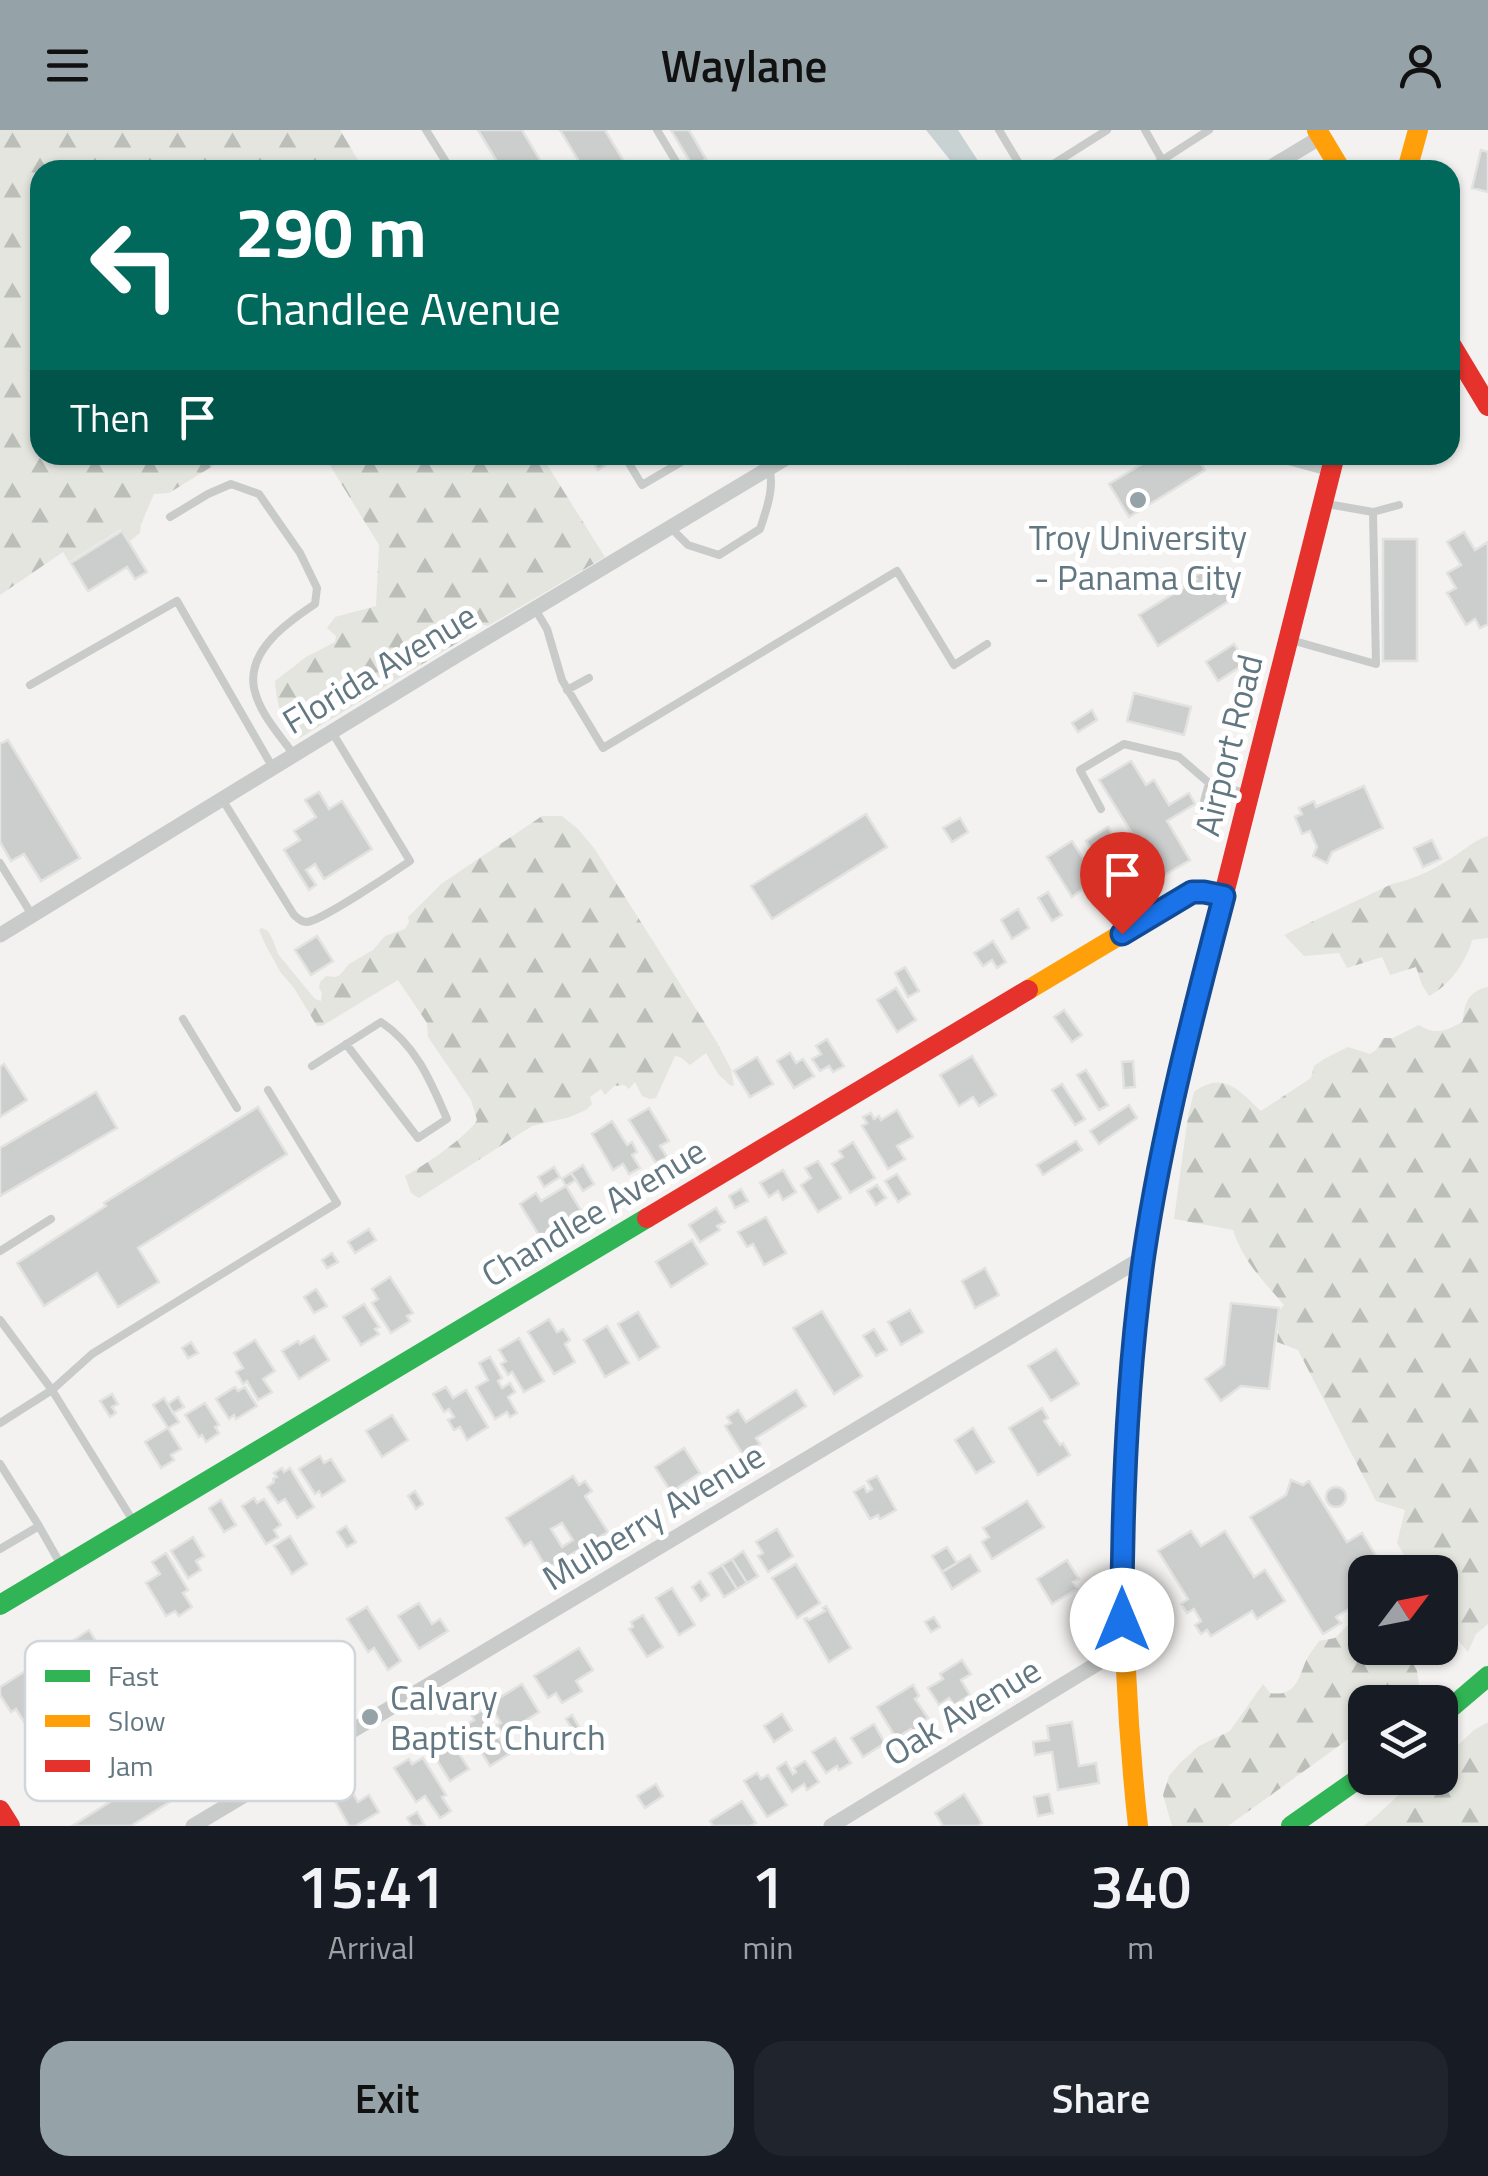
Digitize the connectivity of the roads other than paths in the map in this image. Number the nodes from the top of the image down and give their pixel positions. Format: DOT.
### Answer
graph roads {
  1 [pos="426,130"];
  2 [pos="657,130"];
  3 [pos="999,130"];
  4 [pos="1107,130"];
  5 [pos="1144,130"];
  6 [pos="1209,130"];
  7 [pos="1411,131"];
  8 [pos="1326,132"];
  9 [pos="444,160"];
  10 [pos="675,160"];
  11 [pos="1017,160"];
  12 [pos="1060,160"];
  13 [pos="1162,160"];
  14 [pos="1282,160"];
  15 [pos="1337,160"];
  16 [pos="1408,160"];
  17 [pos="1460,360"];
  18 [pos="1488,406"];
  19 [pos="630,465"];
  20 [pos="676,465"];
  21 [pos="762,465"];
  22 [pos="768,465"];
  23 [pos="1332,465"];
  24 [pos="1322,504"];
  25 [pos="1399,504"];
  26 [pos="1373,512"];
  27 [pos="170,517"];
  28 [pos="671,528"];
  29 [pos="535,608"];
  30 [pos="1288,639"];
  31 [pos="987,644"];
  32 [pos="589,678"];
  33 [pos="30,685"];
  34 [pos="567,690"];
  35 [pos="332,732"];
  36 [pos="294,755"];
  37 [pos="273,768"];
  38 [pos="1209,783"];
  39 [pos="1249,794"];
  40 [pos="222,800"];
  41 [pos="1101,809"];
  42 [pos="1197,827"];
  43 [pos="0,863"];
  44 [pos="1224,896"];
  45 [pos="32,916"];
  46 [pos="0,935"];
  47 [pos="183,1019"];
  48 [pos="346,1044"];
  49 [pos="312,1066"];
  50 [pos="268,1090"];
  51 [pos="237,1108"];
  52 [pos="51,1219"];
  53 [pos="0,1251"];
  54 [pos="1144,1257"];
  55 [pos="0,1320"];
  56 [pos="52,1390"];
  57 [pos="0,1423"];
  58 [pos="0,1464"];
  59 [pos="135,1524"];
  60 [pos="38,1526"];
  61 [pos="0,1549"];
  62 [pos="62,1568"];
  63 [pos="0,1605"];
  64 [pos="1123,1648"];
  65 [pos="1488,1676"];
  66 [pos="1458,1702"];
  67 [pos="355,1729"];
  68 [pos="1348,1786"];
  69 [pos="235,1801"];
  70 [pos="0,1810"];
  71 [pos="10,1826"];
  72 [pos="193,1826"];
  73 [pos="831,1826"];
  74 [pos="1138,1826"];
  75 [pos="1292,1826"];
  1 -- 9 [label="lane"];
  2 -- 10 [label="lane"];
  3 -- 11 [label="lane"];
  4 -- 12 [label="lane"];
  5 -- 13 [label="lane"];
  6 -- 13 [label="lane"];
  7 -- 16 [label="main road"];
  8 -- 14 [label="street"];
  8 -- 15 [label="main road"];
  17 -- 18 [label="main road"];
  19 -- 20 [label="lane"];
  21 -- 28 [label="street, Florida Avenue"];
  22 -- 28 [label="lane"];
  23 -- 24 [label="main road, Airport Road"];
  24 -- 26 [label="lane"];
  24 -- 30 [label="main road, Airport Road"];
  25 -- 26 [label="lane"];
  26 -- 30 [label="lane"];
  27 -- 36 [label="lane"];
  28 -- 29 [label="street, Florida Avenue"];
  29 -- 34 [label="lane"];
  29 -- 35 [label="street, Florida Avenue"];
  30 -- 39 [label="main road, Airport Road"];
  31 -- 34 [label="lane"];
  32 -- 34 [label="lane"];
  33 -- 37 [label="lane"];
  35 -- 36 [label="street, Florida Avenue"];
  35 -- 40 [label="lane"];
  36 -- 37 [label="street, Florida Avenue"];
  37 -- 40 [label="street, Florida Avenue"];
  38 -- 39 [label="lane"];
  38 -- 41 [label="lane"];
  38 -- 42 [label="lane"];
  39 -- 44 [label="main road, Airport Road"];
  40 -- 45 [label="street, Florida Avenue"];
  43 -- 45 [label="lane"];
  44 -- 54 [label="main road, Airport Road"];
  44 -- 59 [label="main road, Chandlee Avenue"];
  45 -- 46 [label="street, Florida Avenue"];
  47 -- 51 [label="lane"];
  48 -- 48 [label="lane"];
  48 -- 49 [label="lane"];
  50 -- 56 [label="lane"];
  52 -- 53 [label="lane"];
  54 -- 64 [label="main road, Airport Road"];
  54 -- 67 [label="street, Mulberry Avenue"];
  55 -- 56 [label="lane"];
  56 -- 57 [label="lane"];
  56 -- 59 [label="lane"];
  58 -- 60 [label="lane"];
  59 -- 62 [label="main road, Chandlee Avenue"];
  60 -- 61 [label="lane"];
  60 -- 62 [label="lane"];
  62 -- 63 [label="main road, Chandlee Avenue"];
  64 -- 73 [label="street, Oak Avenue"];
  64 -- 74 [label="main road, Airport Road"];
  65 -- 66 [label="main road"];
  68 -- 75 [label="main road"];
  69 -- 72 [label="street, Mulberry Avenue"];
  70 -- 71 [label="main road"];
}
